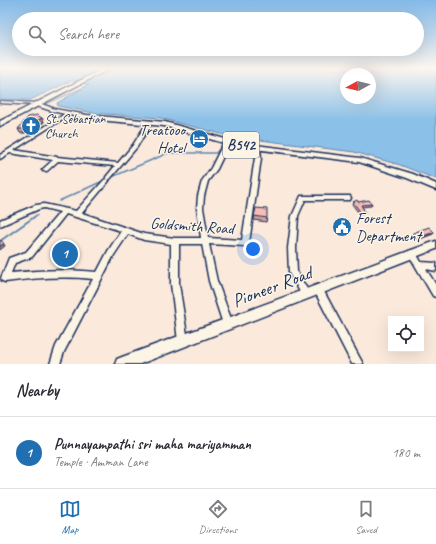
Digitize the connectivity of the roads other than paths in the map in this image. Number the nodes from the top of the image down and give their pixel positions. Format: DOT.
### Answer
graph roads {
  1 [pos="76,86"];
  2 [pos="0,102"];
  3 [pos="20,104"];
  4 [pos="40,105"];
  5 [pos="26,109"];
  6 [pos="70,114"];
  7 [pos="150,122"];
  8 [pos="0,123"];
  9 [pos="227,142"];
  10 [pos="258,148"];
  11 [pos="10,151"];
  12 [pos="0,157"];
  13 [pos="57,159"];
  14 [pos="119,165"];
  15 [pos="45,170"];
  16 [pos="436,187"];
  17 [pos="348,198"];
  18 [pos="64,212"];
  19 [pos="77,214"];
  20 [pos="0,223"];
  21 [pos="126,230"];
  22 [pos="175,241"];
  23 [pos="205,241"];
  24 [pos="436,245"];
  25 [pos="412,253"];
  26 [pos="420,265"];
  27 [pos="436,267"];
  28 [pos="98,276"];
  29 [pos="318,289"];
  30 [pos="436,292"];
  31 [pos="306,294"];
  32 [pos="228,324"];
  33 [pos="183,341"];
  34 [pos="55,364"];
  35 [pos="122,364"];
  36 [pos="358,364"];
  1 -- 4 [label="highway"];
  2 -- 3 [label="street"];
  3 -- 4 [label="street"];
  3 -- 5 [label="street"];
  4 -- 5 [label="highway"];
  4 -- 6 [label="main road, B542"];
  4 -- 8 [label="highway"];
  5 -- 8 [label="highway"];
  6 -- 7 [label="main road, B542"];
  6 -- 11 [label="street"];
  7 -- 9 [label="main road, B542"];
  7 -- 14 [label="street"];
  9 -- 10 [label="main road, B542"];
  9 -- 23 [label="street"];
  10 -- 16 [label="main road, B542"];
  10 -- 23 [label="street, Goldsmith Road"];
  11 -- 12 [label="street"];
  11 -- 13 [label="street"];
  13 -- 14 [label="street"];
  13 -- 15 [label="street"];
  14 -- 19 [label="street"];
  17 -- 31 [label="street"];
  18 -- 19 [label="street, Goldsmith Road"];
  18 -- 20 [label="street, Goldsmith Road"];
  18 -- 28 [label="street"];
  19 -- 21 [label="street, Goldsmith Road"];
  21 -- 22 [label="street, Goldsmith Road"];
  21 -- 28 [label="street"];
  22 -- 23 [label="street, Goldsmith Road"];
  22 -- 33 [label="street"];
  23 -- 32 [label="street"];
  24 -- 25 [label="main road, Pioneer Road"];
  25 -- 26 [label="street"];
  25 -- 29 [label="main road, Pioneer Road"];
  26 -- 27 [label="street"];
  26 -- 30 [label="street"];
  28 -- 34 [label="street"];
  29 -- 31 [label="main road, Pioneer Road"];
  29 -- 36 [label="street"];
  31 -- 32 [label="main road, Pioneer Road"];
  32 -- 33 [label="main road, Pioneer Road"];
  33 -- 35 [label="main road, Pioneer Road"];
}
